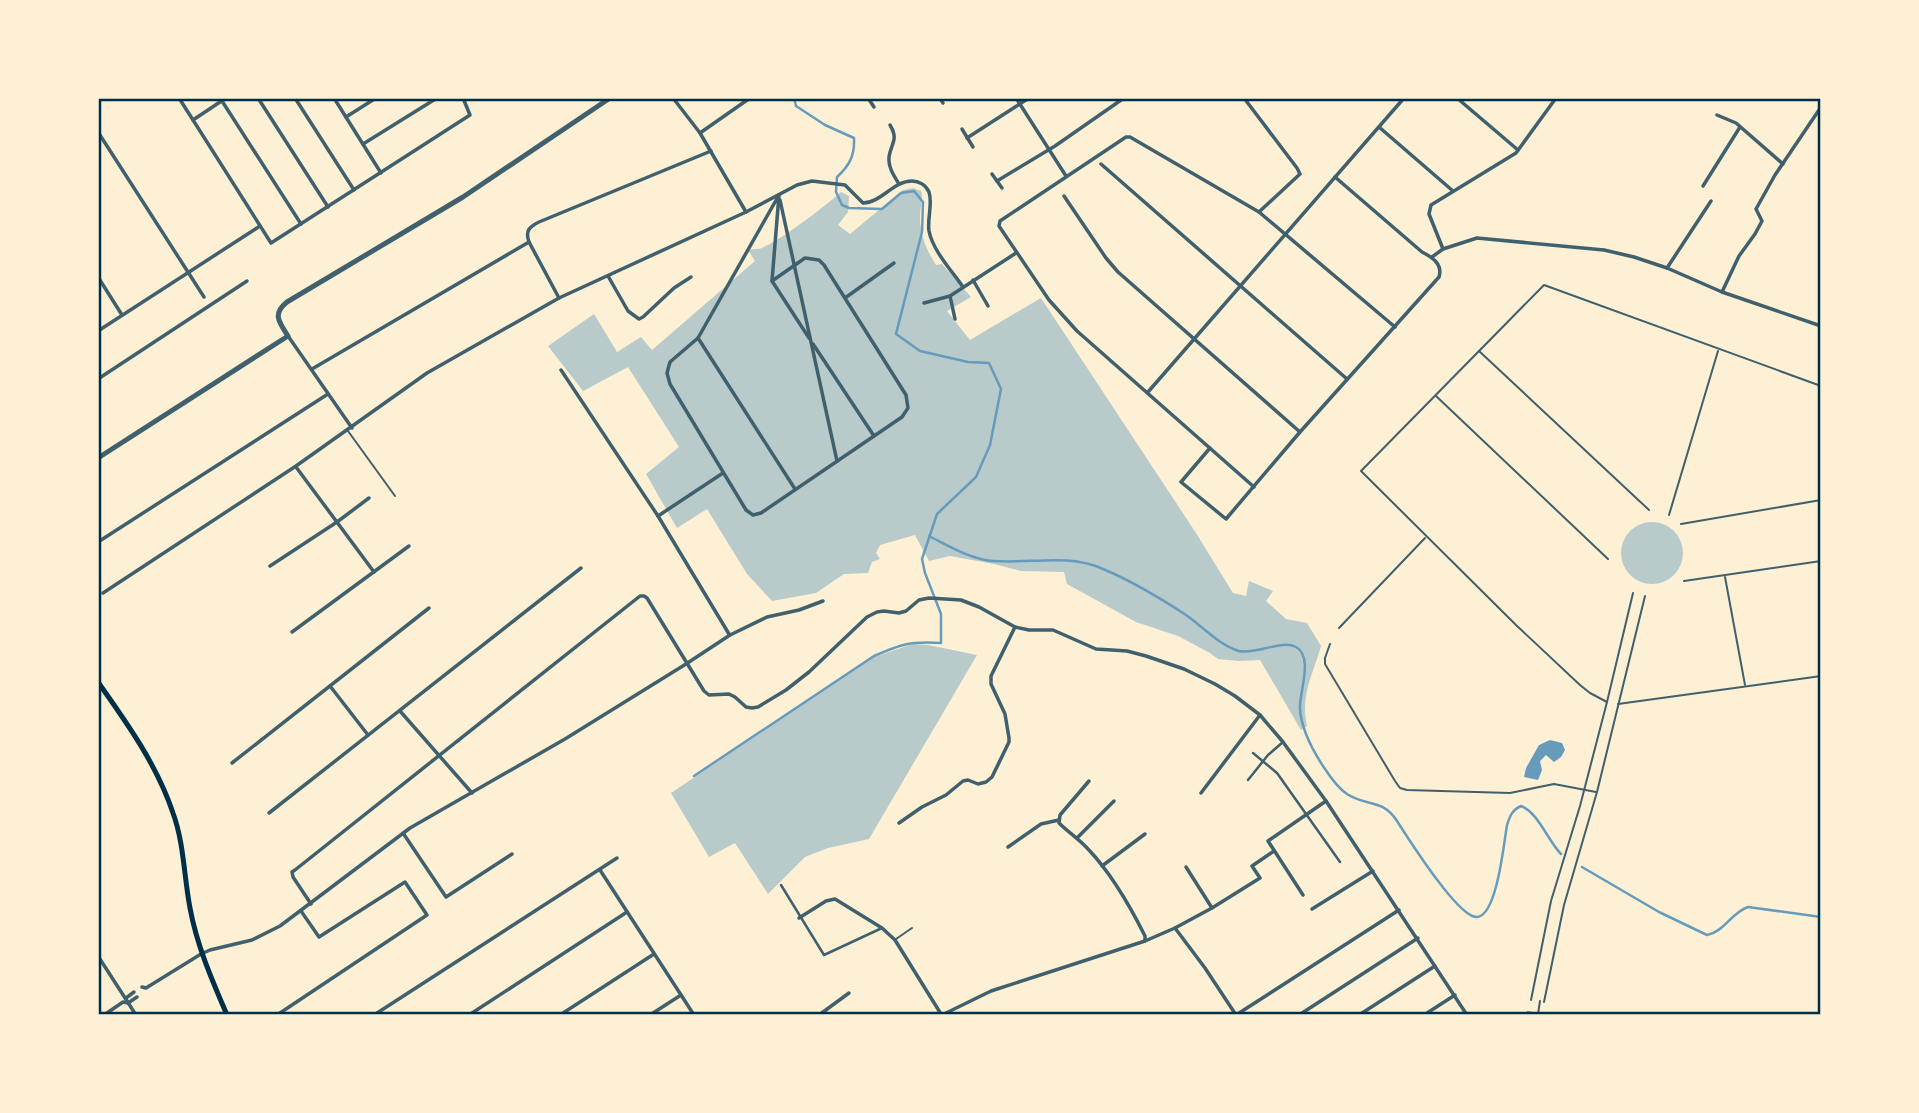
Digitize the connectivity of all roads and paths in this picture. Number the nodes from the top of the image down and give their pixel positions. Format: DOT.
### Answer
graph roads {
  1 [pos="179,98"];
  2 [pos="258,98"];
  3 [pos="295,98"];
  4 [pos="334,98"];
  5 [pos="376,98"];
  6 [pos="437,98"];
  7 [pos="463,98"];
  8 [pos="610,98"];
  9 [pos="673,98"];
  10 [pos="750,98"];
  11 [pos="868,98"];
  12 [pos="940,98"];
  13 [pos="1016,98"];
  14 [pos="1029,98"];
  15 [pos="1124,98"];
  16 [pos="1244,98"];
  17 [pos="1404,98"];
  18 [pos="1457,98"];
  19 [pos="1556,98"];
  20 [pos="224,99"];
  21 [pos="943,103"];
  22 [pos="1020,104"];
  23 [pos="874,107"];
  24 [pos="1821,107"];
  25 [pos="1717,115"];
  26 [pos="345,117"];
  27 [pos="193,120"];
  28 [pos="890,125"];
  29 [pos="1378,127"];
  30 [pos="1740,127"];
  31 [pos="962,129"];
  32 [pos="98,132"];
  33 [pos="700,132"];
  34 [pos="967,138"];
  35 [pos="363,144"];
  36 [pos="973,147"];
  37 [pos="1050,150"];
  38 [pos="1518,150"];
  39 [pos="711,151"];
  40 [pos="1101,164"];
  41 [pos="1783,164"];
  42 [pos="381,173"];
  43 [pos="992,174"];
  44 [pos="1067,177"];
  45 [pos="1335,177"];
  46 [pos="997,181"];
  47 [pos="899,184"];
  48 [pos="1703,186"];
  49 [pos="1002,188"];
  50 [pos="354,190"];
  51 [pos="1452,191"];
  52 [pos="779,195"];
  53 [pos="1064,196"];
  54 [pos="1711,201"];
  55 [pos="328,207"];
  56 [pos="746,212"];
  57 [pos="1259,212"];
  58 [pos="301,224"];
  59 [pos="260,226"];
  60 [pos="1286,234"];
  61 [pos="529,242"];
  62 [pos="1443,249"];
  63 [pos="1016,253"];
  64 [pos="1432,257"];
  65 [pos="894,263"];
  66 [pos="1667,268"];
  67 [pos="189,272"];
  68 [pos="608,276"];
  69 [pos="98,277"];
  70 [pos="691,277"];
  71 [pos="247,281"];
  72 [pos="772,281"];
  73 [pos="973,281"];
  74 [pos="1240,286"];
  75 [pos="963,287"];
  76 [pos="1722,292"];
  77 [pos="950,296"];
  78 [pos="204,297"];
  79 [pos="559,298"];
  80 [pos="845,298"];
  81 [pos="924,303"];
  82 [pos="988,306"];
  83 [pos="122,315"];
  84 [pos="956,319"];
  85 [pos="1821,326"];
  86 [pos="1395,327"];
  87 [pos="98,331"];
  88 [pos="288,336"];
  89 [pos="698,338"];
  90 [pos="1194,339"];
  91 [pos="1718,350"];
  92 [pos="1479,351"];
  93 [pos="312,369"];
  94 [pos="561,370"];
  95 [pos="98,379"];
  96 [pos="1348,380"];
  97 [pos="1821,386"];
  98 [pos="1148,393"];
  99 [pos="328,394"];
  100 [pos="1435,395"];
  101 [pos="349,429"];
  102 [pos="1300,432"];
  103 [pos="874,436"];
  104 [pos="1210,447"];
  105 [pos="98,458"];
  106 [pos="837,461"];
  107 [pos="296,466"];
  108 [pos="723,473"];
  109 [pos="1254,487"];
  110 [pos="795,489"];
  111 [pos="395,496"];
  112 [pos="369,498"];
  113 [pos="1821,499"];
  114 [pos="1649,510"];
  115 [pos="1669,515"];
  116 [pos="658,516"];
  117 [pos="337,522"];
  118 [pos="1681,524"];
  119 [pos="1426,537"];
  120 [pos="98,542"];
  121 [pos="409,546"];
  122 [pos="1608,559"];
  123 [pos="1821,561"];
  124 [pos="270,566"];
  125 [pos="581,568"];
  126 [pos="374,572"];
  127 [pos="1724,575"];
  128 [pos="1684,581"];
  129 [pos="103,593"];
  130 [pos="1633,593"];
  131 [pos="1645,596"];
  132 [pos="823,601"];
  133 [pos="429,608"];
  134 [pos="1016,627"];
  135 [pos="1339,628"];
  136 [pos="292,632"];
  137 [pos="730,635"];
  138 [pos="1330,644"];
  139 [pos="686,664"];
  140 [pos="1821,676"];
  141 [pos="98,682"];
  142 [pos="330,686"];
  143 [pos="1745,687"];
  144 [pos="1607,702"];
  145 [pos="1618,704"];
  146 [pos="400,710"];
  147 [pos="1259,715"];
  148 [pos="368,735"];
  149 [pos="1283,742"];
  150 [pos="1253,753"];
  151 [pos="440,756"];
  152 [pos="1263,761"];
  153 [pos="232,763"];
  154 [pos="1248,780"];
  155 [pos="1089,781"];
  156 [pos="1584,790"];
  157 [pos="1597,792"];
  158 [pos="472,793"];
  159 [pos="1201,793"];
  160 [pos="1114,801"];
  161 [pos="1326,801"];
  162 [pos="269,813"];
  163 [pos="1307,814"];
  164 [pos="1059,820"];
  165 [pos="899,823"];
  166 [pos="403,833"];
  167 [pos="1145,834"];
  168 [pos="1077,838"];
  169 [pos="1008,847"];
  170 [pos="1274,851"];
  171 [pos="512,854"];
  172 [pos="617,858"];
  173 [pos="1340,862"];
  174 [pos="1102,866"];
  175 [pos="1186,867"];
  176 [pos="599,869"];
  177 [pos="1373,870"];
  178 [pos="781,885"];
  179 [pos="1303,895"];
  180 [pos="311,904"];
  181 [pos="1212,908"];
  182 [pos="1312,909"];
  183 [pos="1399,910"];
  184 [pos="301,911"];
  185 [pos="627,912"];
  186 [pos="799,918"];
  187 [pos="882,928"];
  188 [pos="912,928"];
  189 [pos="1175,928"];
  190 [pos="1418,939"];
  191 [pos="895,940"];
  192 [pos="1145,941"];
  193 [pos="201,954"];
  194 [pos="654,954"];
  195 [pos="98,956"];
  196 [pos="1435,966"];
  197 [pos="144,989"];
  198 [pos="849,993"];
  199 [pos="136,994"];
  200 [pos="681,995"];
  201 [pos="1455,995"];
  202 [pos="1531,1000"];
  203 [pos="125,1001"];
  204 [pos="1540,1002"];
  205 [pos="1544,1002"];
  206 [pos="1528,1013"];
  207 [pos="104,1015"];
  208 [pos="136,1015"];
  209 [pos="227,1015"];
  210 [pos="277,1015"];
  211 [pos="374,1015"];
  212 [pos="469,1015"];
  213 [pos="560,1015"];
  214 [pos="650,1015"];
  215 [pos="694,1015"];
  216 [pos="819,1015"];
  217 [pos="941,1015"];
  218 [pos="1236,1015"];
  219 [pos="1300,1015"];
  220 [pos="1359,1015"];
  221 [pos="1424,1015"];
  222 [pos="1467,1015"];
  223 [pos="1540,1015"];
  1 -- 27 [label="street"];
  2 -- 55 [label="street"];
  3 -- 50 [label="street"];
  4 -- 26 [label="street"];
  5 -- 26 [label="street"];
  6 -- 35 [label="street"];
  7 -- 42 [label="street"];
  8 -- 88 [label="street"];
  9 -- 33 [label="street"];
  10 -- 33 [label="street"];
  11 -- 23 [label="street"];
  12 -- 21 [label="street"];
  13 -- 22 [label="street"];
  14 -- 22 [label="street"];
  15 -- 37 [label="street"];
  16 -- 57 [label="street"];
  17 -- 29 [label="street"];
  18 -- 38 [label="street"];
  19 -- 38 [label="street"];
  20 -- 27 [label="street"];
  20 -- 58 [label="street"];
  22 -- 34 [label="street"];
  22 -- 37 [label="street"];
  24 -- 41 [label="street"];
  25 -- 30 [label="street"];
  26 -- 35 [label="street"];
  27 -- 59 [label="street"];
  28 -- 47 [label="street"];
  29 -- 45 [label="street"];
  29 -- 51 [label="street"];
  30 -- 41 [label="street"];
  30 -- 48 [label="street"];
  31 -- 34 [label="street"];
  32 -- 67 [label="street"];
  33 -- 39 [label="street"];
  34 -- 36 [label="street"];
  35 -- 42 [label="street"];
  37 -- 44 [label="street"];
  37 -- 46 [label="street"];
  38 -- 51 [label="street"];
  39 -- 56 [label="street"];
  39 -- 61 [label="street"];
  40 -- 74 [label="street"];
  41 -- 76 [label="street"];
  42 -- 50 [label="street"];
  43 -- 46 [label="street"];
  44 -- 57 [label="street"];
  44 -- 63 [label="street"];
  45 -- 60 [label="street"];
  45 -- 64 [label="street"];
  46 -- 49 [label="street"];
  47 -- 52 [label="street"];
  47 -- 75 [label="street"];
  50 -- 55 [label="street"];
  51 -- 62 [label="street"];
  52 -- 56 [label="street"];
  52 -- 72 [label="street"];
  52 -- 89 [label="street"];
  52 -- 106 [label="street"];
  53 -- 90 [label="street"];
  54 -- 66 [label="street"];
  55 -- 58 [label="street"];
  56 -- 68 [label="street"];
  57 -- 60 [label="street"];
  58 -- 59 [label="street"];
  59 -- 67 [label="street"];
  60 -- 74 [label="street"];
  60 -- 86 [label="street"];
  61 -- 79 [label="street"];
  61 -- 93 [label="street"];
  62 -- 64 [label="street"];
  62 -- 66 [label="street"];
  63 -- 73 [label="street"];
  63 -- 98 [label="street"];
  64 -- 86 [label="street"];
  65 -- 80 [label="street"];
  66 -- 76 [label="street"];
  67 -- 78 [label="street"];
  67 -- 83 [label="street"];
  68 -- 70 [label="street"];
  68 -- 79 [label="street"];
  69 -- 83 [label="street"];
  71 -- 95 [label="street"];
  72 -- 80 [label="street"];
  72 -- 103 [label="street"];
  73 -- 75 [label="street"];
  73 -- 82 [label="street"];
  74 -- 90 [label="street"];
  74 -- 96 [label="street"];
  75 -- 77 [label="street"];
  76 -- 85 [label="street"];
  77 -- 81 [label="street"];
  77 -- 84 [label="street"];
  79 -- 101 [label="street"];
  80 -- 103 [label="street"];
  83 -- 87 [label="street"];
  86 -- 96 [label="street"];
  88 -- 93 [label="street"];
  88 -- 105 [label="street"];
  89 -- 108 [label="street"];
  89 -- 110 [label="street"];
  90 -- 98 [label="street"];
  90 -- 102 [label="street"];
  91 -- 92 [label="lane"];
  91 -- 97 [label="lane"];
  91 -- 115 [label="lane"];
  92 -- 100 [label="lane"];
  92 -- 114 [label="lane"];
  93 -- 99 [label="street"];
  94 -- 116 [label="street"];
  96 -- 102 [label="street"];
  98 -- 104 [label="street"];
  99 -- 101 [label="street"];
  99 -- 120 [label="street"];
  100 -- 119 [label="lane"];
  100 -- 122 [label="lane"];
  101 -- 107 [label="street"];
  101 -- 111 [label="lane"];
  102 -- 109 [label="street"];
  103 -- 106 [label="street"];
  104 -- 109 [label="street"];
  104 -- 109 [label="street"];
  106 -- 110 [label="street"];
  107 -- 117 [label="street"];
  107 -- 129 [label="street"];
  108 -- 110 [label="street"];
  108 -- 116 [label="street"];
  112 -- 117 [label="street"];
  113 -- 118 [label="lane"];
  116 -- 137 [label="street"];
  117 -- 124 [label="street"];
  117 -- 126 [label="street"];
  119 -- 135 [label="lane"];
  119 -- 144 [label="lane"];
  121 -- 126 [label="street"];
  123 -- 127 [label="lane"];
  125 -- 146 [label="street"];
  126 -- 136 [label="street"];
  127 -- 128 [label="lane"];
  127 -- 143 [label="lane"];
  130 -- 144 [label="lane"];
  131 -- 145 [label="lane"];
  132 -- 137 [label="street"];
  133 -- 142 [label="street"];
  134 -- 139 [label="street"];
  134 -- 147 [label="street"];
  134 -- 165 [label="street"];
  137 -- 139 [label="street"];
  138 -- 156 [label="lane"];
  139 -- 151 [label="street"];
  139 -- 158 [label="street"];
  140 -- 143 [label="lane"];
  141 -- 193 [label="main road"];
  142 -- 148 [label="street"];
  142 -- 153 [label="street"];
  143 -- 145 [label="lane"];
  144 -- 156 [label="lane"];
  145 -- 157 [label="lane"];
  146 -- 148 [label="street"];
  146 -- 151 [label="street"];
  147 -- 149 [label="street"];
  147 -- 159 [label="street"];
  148 -- 162 [label="street"];
  149 -- 152 [label="street"];
  149 -- 161 [label="street"];
  150 -- 152 [label="street"];
  151 -- 158 [label="street"];
  151 -- 180 [label="street"];
  152 -- 154 [label="street"];
  152 -- 163 [label="street"];
  155 -- 164 [label="street"];
  156 -- 157 [label="lane"];
  156 -- 202 [label="lane"];
  157 -- 205 [label="lane"];
  158 -- 166 [label="street"];
  160 -- 168 [label="street"];
  161 -- 163 [label="street"];
  161 -- 177 [label="street"];
  163 -- 170 [label="street"];
  163 -- 173 [label="street"];
  164 -- 168 [label="street"];
  164 -- 169 [label="street"];
  166 -- 171 [label="street"];
  166 -- 180 [label="street"];
  167 -- 174 [label="street"];
  168 -- 174 [label="street"];
  170 -- 179 [label="street"];
  170 -- 181 [label="street"];
  172 -- 176 [label="street"];
  174 -- 192 [label="street"];
  175 -- 181 [label="street"];
  176 -- 185 [label="street"];
  176 -- 211 [label="street"];
  177 -- 182 [label="street"];
  177 -- 183 [label="street"];
  178 -- 186 [label="street"];
  180 -- 184 [label="street"];
  181 -- 189 [label="street"];
  183 -- 190 [label="street"];
  183 -- 218 [label="street"];
  184 -- 193 [label="street"];
  184 -- 210 [label="street"];
  185 -- 194 [label="street"];
  185 -- 212 [label="street"];
  186 -- 187 [label="street"];
  186 -- 187 [label="street"];
  187 -- 191 [label="street"];
  188 -- 191 [label="lane"];
  189 -- 192 [label="street"];
  189 -- 218 [label="street"];
  190 -- 196 [label="street"];
  190 -- 219 [label="street"];
  191 -- 217 [label="street"];
  192 -- 217 [label="street"];
  193 -- 197 [label="street"];
  193 -- 209 [label="main road"];
  194 -- 200 [label="street"];
  194 -- 213 [label="street"];
  195 -- 203 [label="street"];
  196 -- 201 [label="street"];
  196 -- 220 [label="street"];
  198 -- 216 [label="street"];
  199 -- 203 [label="street"];
  200 -- 214 [label="street"];
  200 -- 215 [label="street"];
  201 -- 221 [label="street"];
  201 -- 222 [label="street"];
  203 -- 207 [label="street"];
  203 -- 208 [label="street"];
  204 -- 223 [label="lane"];
  206 -- 223 [label="street"];
}
